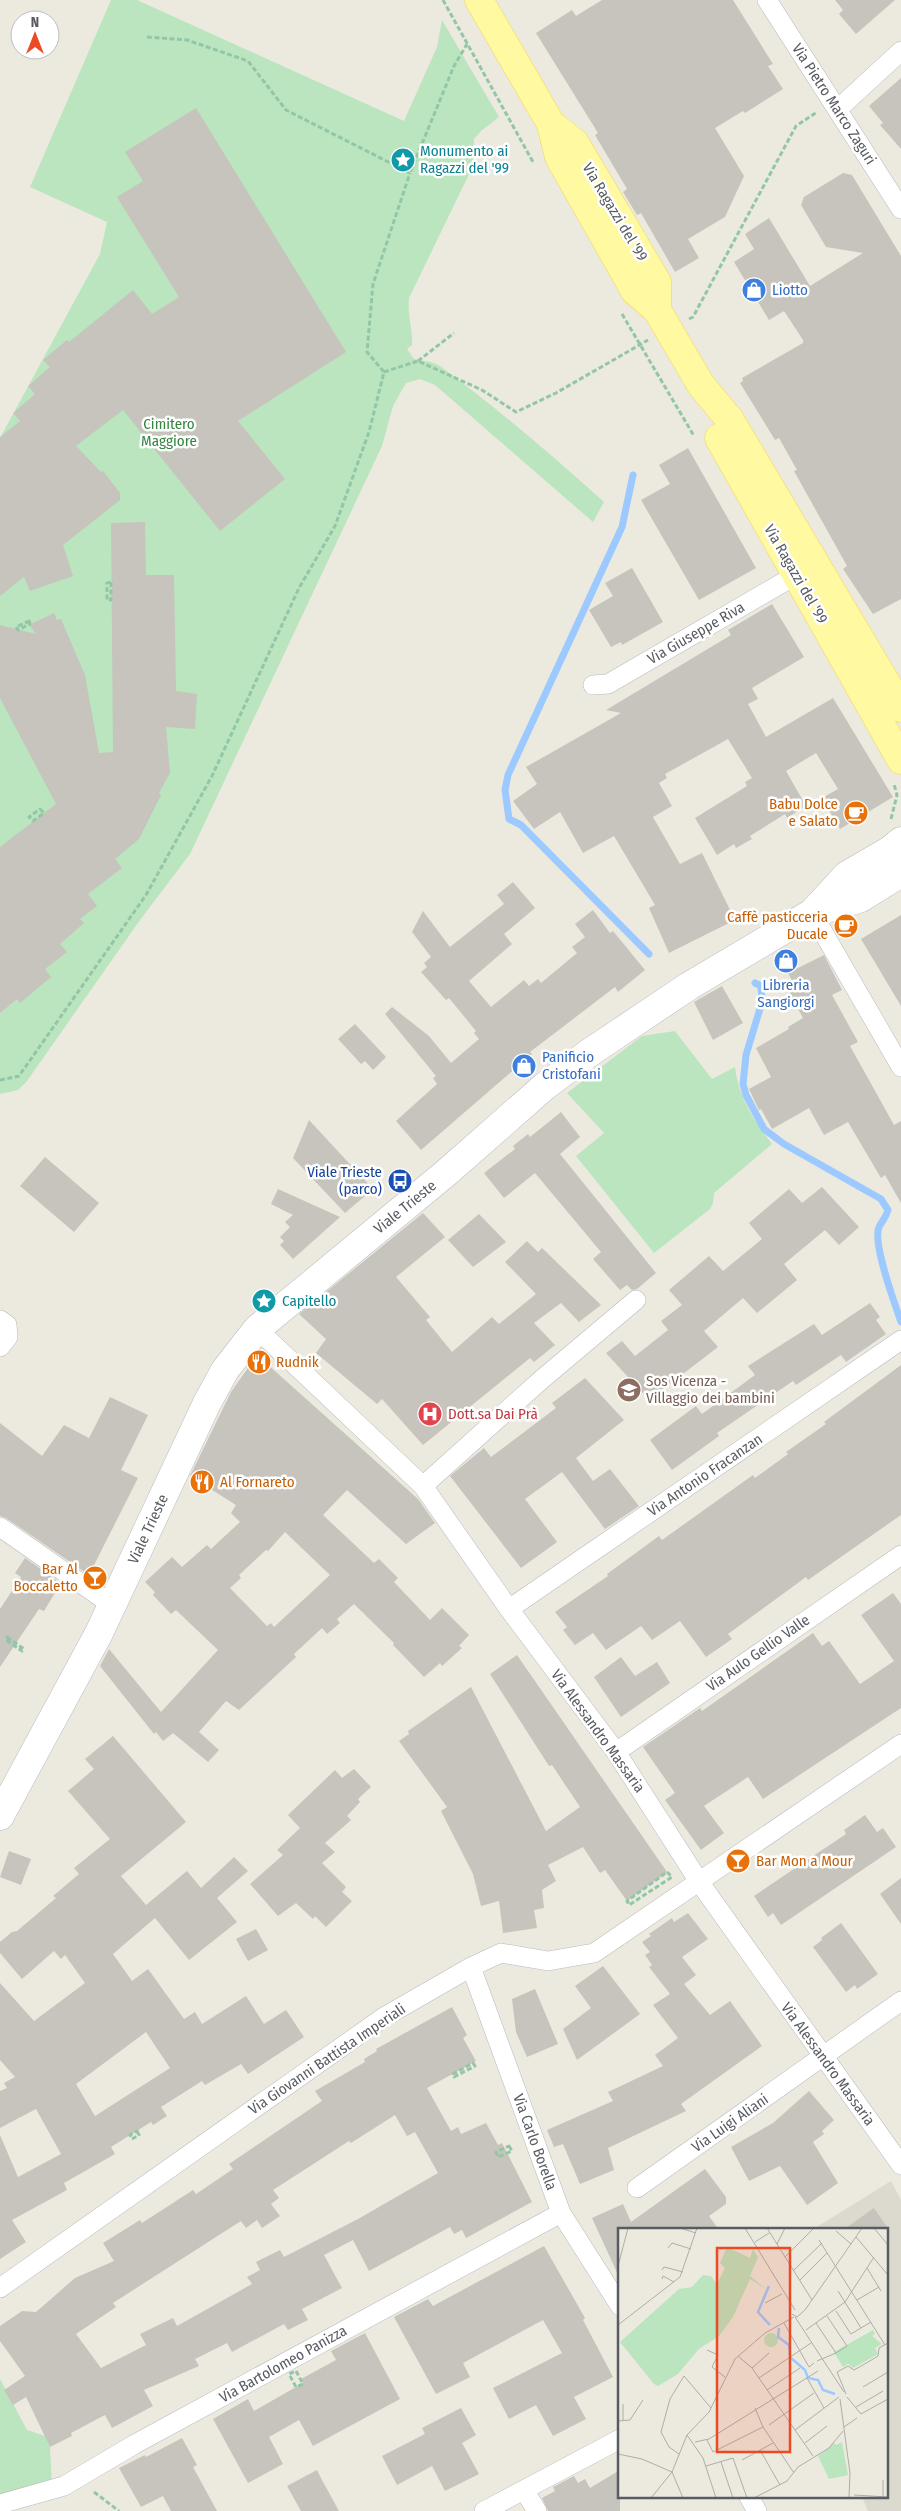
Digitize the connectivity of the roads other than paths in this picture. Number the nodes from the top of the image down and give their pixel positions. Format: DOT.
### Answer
graph roads {
  1 [pos="479,0"];
  2 [pos="767,0"];
  3 [pos="901,51"];
  4 [pos="835,105"];
  5 [pos="901,209"];
  6 [pos="701,384"];
  7 [pos="796,574"];
  8 [pos="593,686"];
  9 [pos="901,708"];
  10 [pos="897,770"];
  11 [pos="895,833"];
  12 [pos="901,873"];
  13 [pos="812,913"];
  14 [pos="901,1068"];
  15 [pos="636,1300"];
  16 [pos="0,1320"];
  17 [pos="257,1329"];
  18 [pos="901,1340"];
  19 [pos="0,1347"];
  20 [pos="423,1486"];
  21 [pos="0,1527"];
  22 [pos="901,1555"];
  23 [pos="112,1605"];
  24 [pos="509,1609"];
  25 [pos="901,1744"];
  26 [pos="616,1752"];
  27 [pos="0,1816"];
  28 [pos="700,1883"];
  29 [pos="471,1967"];
  30 [pos="901,2000"];
  31 [pos="823,2058"];
  32 [pos="901,2166"];
  33 [pos="637,2188"];
  34 [pos="561,2214"];
  35 [pos="0,2288"];
  36 [pos="618,2303"];
  37 [pos="618,2440"];
  38 [pos="524,2490"];
  39 [pos="750,2498"];
  40 [pos="0,2504"];
  41 [pos="484,2511"];
  42 [pos="537,2511"];
  43 [pos="757,2511"];
  1 -- 6 [label="main road, Via Ragazzi del '99"];
  2 -- 4 [label="street, Via Pietro Marco Zaguri"];
  3 -- 4 [label="street"];
  4 -- 5 [label="street, Via Pietro Marco Zaguri"];
  6 -- 7 [label="main road, Via Ragazzi del '99"];
  6 -- 9 [label="main road, Via Ragazzi del '99"];
  7 -- 8 [label="street, Via Giuseppe Riva"];
  7 -- 10 [label="main road, Via Ragazzi del '99"];
  11 -- 13 [label="main road, Viale Trieste"];
  12 -- 13 [label="main road, Viale Trieste"];
  13 -- 14 [label="street"];
  13 -- 17 [label="main road, Viale Trieste"];
  15 -- 20 [label="street"];
  16 -- 19 [label="street"];
  17 -- 20 [label="street, Via Alessandro Massaria"];
  17 -- 23 [label="main road, Viale Trieste"];
  18 -- 24 [label="street, Via Antonio Fracanzan"];
  20 -- 24 [label="street, Via Alessandro Massaria"];
  21 -- 23 [label="street"];
  22 -- 26 [label="street, Via Aulo Gellio Valle"];
  23 -- 27 [label="main road, Viale Trieste"];
  24 -- 26 [label="street, Via Alessandro Massaria"];
  25 -- 28 [label="street, Via Giovanni Battista Imperiali"];
  26 -- 28 [label="street, Via Alessandro Massaria"];
  28 -- 29 [label="street, Via Giovanni Battista Imperiali"];
  28 -- 31 [label="street, Via Alessandro Massaria"];
  29 -- 34 [label="street, Via Carlo Borella"];
  29 -- 35 [label="street, Via Giovanni Battista Imperiali"];
  30 -- 31 [label="street, Via Luigi Aliani"];
  31 -- 32 [label="street, Via Alessandro Massaria"];
  31 -- 33 [label="street, Via Luigi Aliani"];
  34 -- 36 [label="street, Via Carlo Borella"];
  34 -- 40 [label="street, Via Bartolomeo Panizza"];
  37 -- 38 [label="street"];
  38 -- 41 [label="street"];
  38 -- 42 [label="street"];
  39 -- 43 [label="street"];
}
